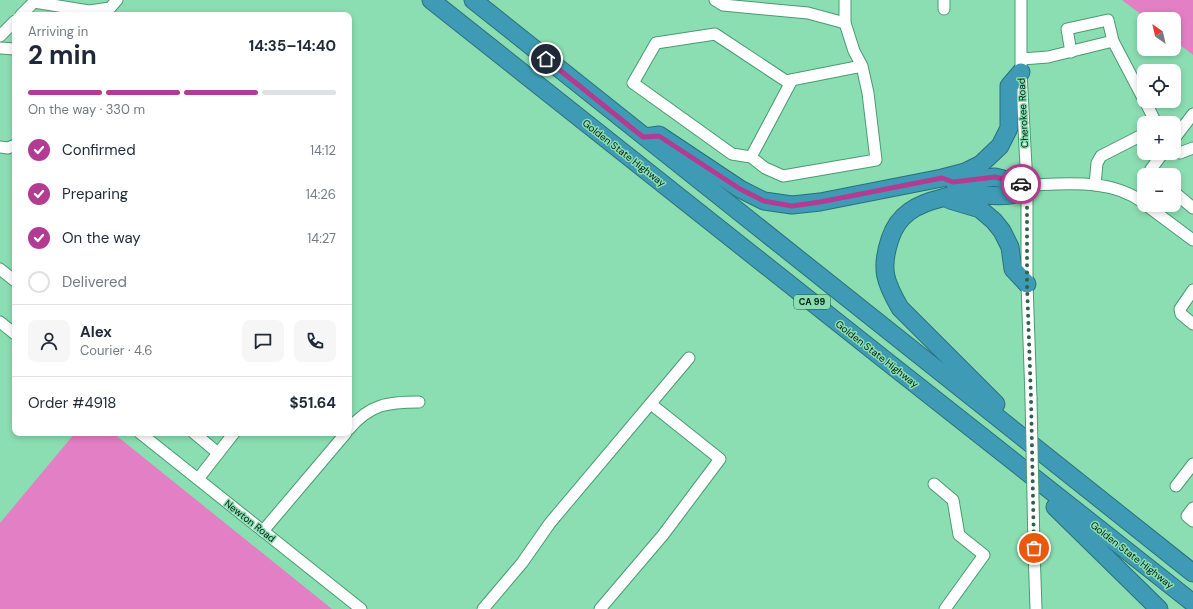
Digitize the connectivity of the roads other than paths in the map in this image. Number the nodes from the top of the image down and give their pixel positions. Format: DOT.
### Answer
graph roads {
  1 [pos="117,0"];
  2 [pos="431,0"];
  3 [pos="473,0"];
  4 [pos="715,0"];
  5 [pos="845,0"];
  6 [pos="1021,0"];
  7 [pos="24,12"];
  8 [pos="845,23"];
  9 [pos="12,24"];
  10 [pos="0,36"];
  11 [pos="1113,41"];
  12 [pos="0,48"];
  13 [pos="12,49"];
  14 [pos="1071,52"];
  15 [pos="862,66"];
  16 [pos="1022,66"];
  17 [pos="792,80"];
  18 [pos="1137,87"];
  19 [pos="1193,114"];
  20 [pos="1181,129"];
  21 [pos="643,137"];
  22 [pos="1137,138"];
  23 [pos="12,146"];
  24 [pos="0,147"];
  25 [pos="1193,148"];
  26 [pos="1181,153"];
  27 [pos="751,157"];
  28 [pos="942,178"];
  29 [pos="1027,185"];
  30 [pos="1095,185"];
  31 [pos="942,198"];
  32 [pos="1137,198"];
  33 [pos="1181,198"];
  34 [pos="1193,208"];
  35 [pos="1155,212"];
  36 [pos="1193,240"];
  37 [pos="0,269"];
  38 [pos="12,279"];
  39 [pos="1027,284"];
  40 [pos="1193,290"];
  41 [pos="0,322"];
  42 [pos="1193,324"];
  43 [pos="12,332"];
  44 [pos="689,358"];
  45 [pos="419,402"];
  46 [pos="651,404"];
  47 [pos="352,426"];
  48 [pos="1009,426"];
  49 [pos="144,436"];
  50 [pos="198,436"];
  51 [pos="232,436"];
  52 [pos="343,436"];
  53 [pos="218,453"];
  54 [pos="1193,464"];
  55 [pos="1033,477"];
  56 [pos="198,479"];
  57 [pos="934,484"];
  58 [pos="1176,486"];
  59 [pos="1193,508"];
  60 [pos="1193,520"];
  61 [pos="263,531"];
  62 [pos="1193,573"];
  63 [pos="1193,603"];
  64 [pos="361,609"];
  65 [pos="483,609"];
  66 [pos="600,609"];
  67 [pos="945,609"];
  68 [pos="1036,609"];
  69 [pos="1159,609"];
  1 -- 7 [label="street"];
  2 -- 55 [label="highway, Golden State Highway / CA 99"];
  3 -- 21 [label="highway, CA 99"];
  4 -- 8 [label="street"];
  5 -- 8 [label="street"];
  6 -- 16 [label="street, Cherokee Road"];
  8 -- 15 [label="street"];
  9 -- 10 [label="street"];
  11 -- 14 [label="street"];
  11 -- 14 [label="street"];
  11 -- 18 [label="street"];
  12 -- 13 [label="street"];
  14 -- 16 [label="street"];
  15 -- 17 [label="street"];
  15 -- 27 [label="street"];
  16 -- 28 [label="highway"];
  16 -- 29 [label="street, Cherokee Road"];
  17 -- 27 [label="street"];
  17 -- 27 [label="street"];
  19 -- 20 [label="street"];
  21 -- 28 [label="highway"];
  21 -- 48 [label="highway, CA 99"];
  22 -- 30 [label="street"];
  23 -- 24 [label="street"];
  25 -- 26 [label="street"];
  28 -- 29 [label="highway"];
  29 -- 30 [label="street"];
  29 -- 31 [label="highway"];
  29 -- 39 [label="street, Cherokee Road"];
  30 -- 32 [label="street"];
  31 -- 39 [label="highway"];
  31 -- 48 [label="highway"];
  33 -- 34 [label="street"];
  35 -- 36 [label="street"];
  37 -- 38 [label="street"];
  39 -- 68 [label="street, Cherokee Road, bridge"];
  40 -- 42 [label="street"];
  41 -- 43 [label="street"];
  44 -- 46 [label="street"];
  45 -- 47 [label="street"];
  46 -- 65 [label="street"];
  46 -- 66 [label="street"];
  48 -- 62 [label="highway, CA 99"];
  49 -- 56 [label="street, Newton Road"];
  50 -- 53 [label="street"];
  51 -- 53 [label="street"];
  52 -- 61 [label="street"];
  53 -- 56 [label="street"];
  54 -- 58 [label="street"];
  55 -- 63 [label="highway, Golden State Highway / CA 99"];
  55 -- 69 [label="highway"];
  56 -- 61 [label="street, Newton Road"];
  57 -- 67 [label="street"];
  59 -- 60 [label="street"];
  61 -- 64 [label="street, Newton Road"];
}
